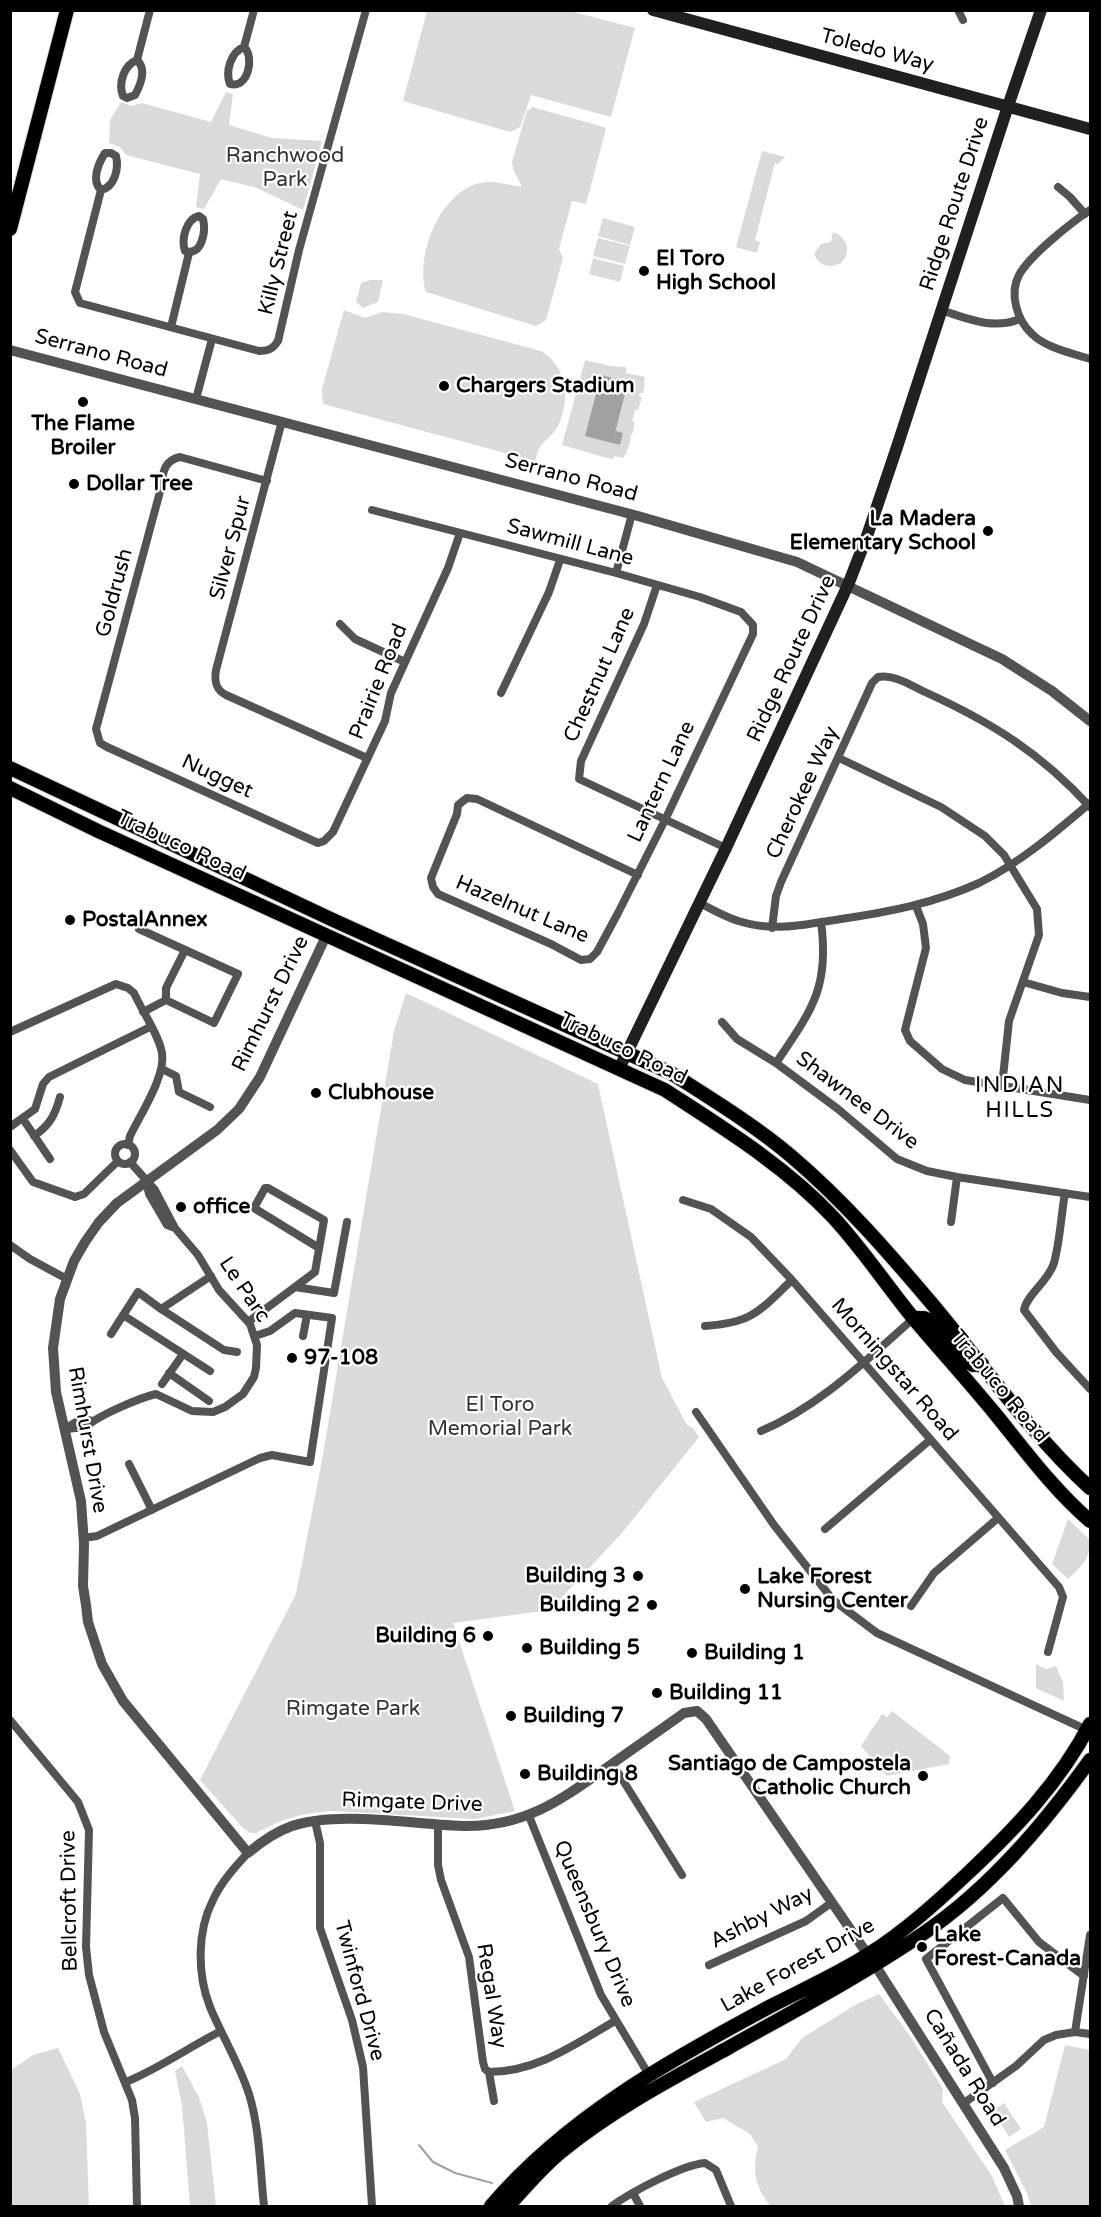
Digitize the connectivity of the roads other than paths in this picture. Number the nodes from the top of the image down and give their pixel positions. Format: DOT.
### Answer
graph roads {
  1 [pos="67,10"];
  2 [pos="150,10"];
  3 [pos="254,10"];
  4 [pos="366,10"];
  5 [pos="653,10"];
  6 [pos="958,10"];
  7 [pos="1041,10"];
  8 [pos="669,13"];
  9 [pos="963,20"];
  10 [pos="244,47"];
  11 [pos="137,60"];
  12 [pos="1008,106"];
  13 [pos="1090,129"];
  14 [pos="1058,188"];
  15 [pos="101,190"];
  16 [pos="1088,212"];
  17 [pos="10,229"];
  18 [pos="189,253"];
  19 [pos="941,310"];
  20 [pos="1020,319"];
  21 [pos="171,327"];
  22 [pos="213,339"];
  23 [pos="10,350"];
  24 [pos="1090,359"];
  25 [pos="196,399"];
  26 [pos="282,421"];
  27 [pos="267,481"];
  28 [pos="372,510"];
  29 [pos="632,514"];
  30 [pos="460,533"];
  31 [pos="560,560"];
  32 [pos="616,573"];
  33 [pos="657,585"];
  34 [pos="848,585"];
  35 [pos="340,624"];
  36 [pos="753,625"];
  37 [pos="405,662"];
  38 [pos="501,693"];
  39 [pos="1090,721"];
  40 [pos="99,738"];
  41 [pos="367,758"];
  42 [pos="839,758"];
  43 [pos="10,768"];
  44 [pos="10,788"];
  45 [pos="1090,805"];
  46 [pos="665,820"];
  47 [pos="98,831"];
  48 [pos="324,841"];
  49 [pos="726,848"];
  50 [pos="185,851"];
  51 [pos="1011,864"];
  52 [pos="638,875"];
  53 [pos="286,898"];
  54 [pos="700,903"];
  55 [pos="916,906"];
  56 [pos="821,922"];
  57 [pos="772,927"];
  58 [pos="140,929"];
  59 [pos="326,936"];
  60 [pos="185,950"];
  61 [pos="401,950"];
  62 [pos="597,952"];
  63 [pos="1023,982"];
  64 [pos="1090,997"];
  65 [pos="466,999"];
  66 [pos="166,1000"];
  67 [pos="531,1009"];
  68 [pos="143,1012"];
  69 [pos="722,1022"];
  70 [pos="150,1027"];
  71 [pos="10,1032"];
  72 [pos="628,1052"];
  73 [pos="777,1064"];
  74 [pos="162,1069"];
  75 [pos="620,1069"];
  76 [pos="1002,1086"];
  77 [pos="60,1097"];
  78 [pos="1090,1100"];
  79 [pos="210,1107"];
  80 [pos="23,1119"];
  81 [pos="10,1127"];
  82 [pos="34,1136"];
  83 [pos="128,1145"];
  84 [pos="10,1150"];
  85 [pos="50,1159"];
  86 [pos="118,1161"];
  87 [pos="130,1162"];
  88 [pos="957,1177"];
  89 [pos="146,1181"];
  90 [pos="1065,1193"];
  91 [pos="1090,1197"];
  92 [pos="683,1200"];
  93 [pos="347,1222"];
  94 [pos="951,1222"];
  95 [pos="12,1248"];
  96 [pos="319,1248"];
  97 [pos="211,1276"];
  98 [pos="67,1279"];
  99 [pos="792,1280"];
  100 [pos="295,1287"];
  101 [pos="161,1309"];
  102 [pos="123,1315"];
  103 [pos="307,1315"];
  104 [pos="914,1318"];
  105 [pos="248,1322"];
  106 [pos="705,1326"];
  107 [pos="111,1334"];
  108 [pos="255,1336"];
  109 [pos="303,1336"];
  110 [pos="237,1352"];
  111 [pos="183,1354"];
  112 [pos="864,1362"];
  113 [pos="982,1364"];
  114 [pos="210,1371"];
  115 [pos="169,1373"];
  116 [pos="162,1384"];
  117 [pos="1090,1389"];
  118 [pos="209,1401"];
  119 [pos="696,1412"];
  120 [pos="66,1429"];
  121 [pos="761,1431"];
  122 [pos="930,1440"];
  123 [pos="129,1464"];
  124 [pos="1090,1488"];
  125 [pos="152,1510"];
  126 [pos="998,1518"];
  127 [pos="1090,1521"];
  128 [pos="825,1530"];
  129 [pos="83,1538"];
  130 [pos="911,1606"];
  131 [pos="1048,1652"];
  132 [pos="693,1710"];
  133 [pos="10,1720"];
  134 [pos="1089,1729"];
  135 [pos="1090,1760"];
  136 [pos="611,1764"];
  137 [pos="529,1816"];
  138 [pos="315,1821"];
  139 [pos="438,1826"];
  140 [pos="248,1853"];
  141 [pos="682,1875"];
  142 [pos="831,1903"];
  143 [pos="1090,1935"];
  144 [pos="871,1960"];
  145 [pos="709,1965"];
  146 [pos="1084,1976"];
  147 [pos="615,2021"];
  148 [pos="221,2031"];
  149 [pos="1075,2032"];
  150 [pos="1090,2034"];
  151 [pos="686,2070"];
  152 [pos="489,2072"];
  153 [pos="649,2075"];
  154 [pos="126,2082"];
  155 [pos="993,2083"];
  156 [pos="635,2100"];
  157 [pos="494,2101"];
  158 [pos="964,2103"];
  159 [pos="528,2167"];
  160 [pos="633,2193"];
  161 [pos="137,2206"];
  162 [pos="264,2206"];
  163 [pos="372,2206"];
  164 [pos="491,2206"];
  165 [pos="498,2206"];
  166 [pos="508,2206"];
  167 [pos="612,2206"];
  168 [pos="640,2206"];
  169 [pos="731,2206"];
  170 [pos="1019,2206"];
  1 -- 17 [label="main road"];
  2 -- 11 [label="street"];
  3 -- 10 [label="street"];
  4 -- 22 [label="street, Killy Street"];
  5 -- 8 [label="main road, Toledo Way"];
  6 -- 9 [label="street"];
  7 -- 12 [label="main road, Ridge Route Drive"];
  8 -- 12 [label="main road, Toledo Way"];
  12 -- 13 [label="main road, Toledo Way"];
  12 -- 19 [label="main road, Ridge Route Drive"];
  14 -- 16 [label="street"];
  15 -- 21 [label="street"];
  16 -- 20 [label="street"];
  18 -- 21 [label="street"];
  19 -- 20 [label="street"];
  19 -- 34 [label="main road, Ridge Route Drive"];
  20 -- 24 [label="street"];
  21 -- 22 [label="street"];
  22 -- 25 [label="street"];
  23 -- 25 [label="street, Serrano Road"];
  25 -- 26 [label="street, Serrano Road"];
  26 -- 27 [label="street, Silver Spur"];
  26 -- 29 [label="street, Serrano Road"];
  27 -- 40 [label="street, Goldrush"];
  27 -- 41 [label="street, Silver Spur"];
  28 -- 30 [label="street, Sawmill Lane"];
  29 -- 32 [label="street"];
  29 -- 34 [label="street, Serrano Road"];
  30 -- 31 [label="street, Sawmill Lane"];
  30 -- 37 [label="street, Prairie Road"];
  31 -- 32 [label="street, Sawmill Lane"];
  31 -- 38 [label="street"];
  32 -- 33 [label="street, Sawmill Lane"];
  33 -- 36 [label="street, Sawmill Lane"];
  33 -- 46 [label="street, Chestnut Lane"];
  34 -- 39 [label="street, Serrano Road"];
  34 -- 49 [label="main road, Ridge Route Drive"];
  35 -- 37 [label="street"];
  36 -- 46 [label="street, Lantern Lane"];
  37 -- 41 [label="street, Prairie Road"];
  40 -- 48 [label="street, Nugget"];
  41 -- 48 [label="street, Prairie Road"];
  42 -- 45 [label="street, Cherokee Way"];
  42 -- 51 [label="street"];
  42 -- 57 [label="street, Cherokee Way"];
  43 -- 50 [label="main road, Trabuco Road"];
  44 -- 47 [label="main road, Trabuco Road"];
  45 -- 51 [label="street"];
  46 -- 49 [label="street"];
  46 -- 52 [label="street, Lantern Lane"];
  47 -- 50 [label="main road"];
  47 -- 59 [label="main road, Trabuco Road"];
  49 -- 54 [label="main road, Ridge Route Drive"];
  50 -- 53 [label="main road, Trabuco Road"];
  51 -- 55 [label="street"];
  51 -- 63 [label="street"];
  52 -- 62 [label="street, Lantern Lane"];
  52 -- 62 [label="street, Hazelnut Lane"];
  53 -- 59 [label="main road"];
  53 -- 61 [label="main road, Trabuco Road"];
  54 -- 57 [label="street"];
  54 -- 72 [label="main road, Ridge Route Drive"];
  55 -- 56 [label="street"];
  55 -- 76 [label="street"];
  56 -- 57 [label="street"];
  56 -- 73 [label="street"];
  58 -- 60 [label="street"];
  59 -- 61 [label="main road"];
  59 -- 65 [label="main road, Trabuco Road"];
  59 -- 89 [label="street, Rimhurst Drive"];
  60 -- 66 [label="street"];
  60 -- 66 [label="street"];
  61 -- 67 [label="main road, Trabuco Road"];
  63 -- 64 [label="street"];
  63 -- 76 [label="street"];
  65 -- 67 [label="main road"];
  65 -- 75 [label="main road, Trabuco Road"];
  66 -- 68 [label="street"];
  67 -- 72 [label="main road, Trabuco Road"];
  68 -- 70 [label="street"];
  68 -- 71 [label="street"];
  69 -- 73 [label="street, Shawnee Drive"];
  70 -- 74 [label="street"];
  70 -- 80 [label="street"];
  72 -- 75 [label="main road, Ridge Route Drive"];
  72 -- 113 [label="main road, Trabuco Road"];
  73 -- 88 [label="street, Shawnee Drive"];
  74 -- 79 [label="street"];
  74 -- 83 [label="street"];
  75 -- 104 [label="main road, Trabuco Road"];
  76 -- 78 [label="street"];
  77 -- 82 [label="street"];
  80 -- 81 [label="street"];
  80 -- 82 [label="street"];
  82 -- 85 [label="street"];
  83 -- 86 [label="street"];
  83 -- 87 [label="street"];
  84 -- 86 [label="street"];
  86 -- 87 [label="street"];
  87 -- 89 [label="street, Le Parc"];
  88 -- 90 [label="street, Shawnee Drive"];
  88 -- 94 [label="street"];
  89 -- 97 [label="street, Le Parc"];
  89 -- 98 [label="street, Rimhurst Drive"];
  90 -- 91 [label="street, Shawnee Drive"];
  90 -- 117 [label="street"];
  92 -- 99 [label="street, Morningstar Road"];
  93 -- 100 [label="street"];
  95 -- 98 [label="street"];
  96 -- 96 [label="street"];
  96 -- 100 [label="street"];
  97 -- 101 [label="street"];
  97 -- 105 [label="street, Le Parc"];
  98 -- 120 [label="street, Rimhurst Drive"];
  99 -- 106 [label="street"];
  99 -- 112 [label="street, Morningstar Road"];
  100 -- 105 [label="street"];
  101 -- 102 [label="street"];
  101 -- 110 [label="street"];
  102 -- 107 [label="street"];
  102 -- 111 [label="street"];
  103 -- 108 [label="street"];
  103 -- 109 [label="street"];
  103 -- 125 [label="street"];
  104 -- 112 [label="street"];
  104 -- 113 [label="main road"];
  104 -- 127 [label="main road, Trabuco Road"];
  105 -- 108 [label="street, Le Parc"];
  108 -- 120 [label="street, Le Parc"];
  111 -- 114 [label="street"];
  111 -- 115 [label="street"];
  112 -- 121 [label="street"];
  112 -- 122 [label="street, Morningstar Road"];
  113 -- 124 [label="main road, Trabuco Road"];
  115 -- 116 [label="street"];
  115 -- 118 [label="street"];
  119 -- 134 [label="street"];
  120 -- 129 [label="street, Rimhurst Drive"];
  122 -- 126 [label="street, Morningstar Road"];
  122 -- 128 [label="street"];
  123 -- 125 [label="street"];
  125 -- 129 [label="street"];
  126 -- 130 [label="street"];
  126 -- 131 [label="street, Morningstar Road"];
  129 -- 140 [label="street, Rimhurst Drive"];
  132 -- 136 [label="street, Rimgate Drive"];
  132 -- 142 [label="street, Cañada Road"];
  133 -- 154 [label="street, Bellcroft Drive"];
  134 -- 144 [label="main road, Lake Forest Drive"];
  135 -- 144 [label="main road, Lake Forest Drive"];
  136 -- 137 [label="street, Rimgate Drive"];
  136 -- 141 [label="street"];
  137 -- 139 [label="street, Rimgate Drive"];
  137 -- 147 [label="street, Queensbury Drive"];
  138 -- 139 [label="street, Rimgate Drive"];
  138 -- 140 [label="street, Rimgate Drive"];
  138 -- 163 [label="street, Twinford Drive"];
  139 -- 152 [label="street, Regal Way"];
  140 -- 148 [label="street"];
  142 -- 144 [label="street, Cañada Road"];
  142 -- 145 [label="street, Ashby Way"];
  143 -- 146 [label="street"];
  144 -- 151 [label="main road, Lake Forest Drive"];
  144 -- 153 [label="main road, Lake Forest Drive"];
  144 -- 158 [label="street, Cañada Road"];
  146 -- 149 [label="street"];
  146 -- 155 [label="street"];
  147 -- 152 [label="street"];
  147 -- 153 [label="street, Queensbury Drive"];
  148 -- 154 [label="street"];
  148 -- 162 [label="street"];
  149 -- 150 [label="street"];
  149 -- 155 [label="street"];
  151 -- 153 [label="main road"];
  151 -- 156 [label="main road, Lake Forest Drive"];
  152 -- 157 [label="street, Regal Way"];
  153 -- 156 [label="main road"];
  153 -- 159 [label="main road, Lake Forest Drive"];
  154 -- 161 [label="street, Bellcroft Drive"];
  155 -- 158 [label="street"];
  156 -- 166 [label="main road, Lake Forest Drive"];
  158 -- 170 [label="street, Cañada Road"];
  159 -- 164 [label="main road, Lake Forest Drive"];
  159 -- 165 [label="street"];
  160 -- 167 [label="street"];
  160 -- 168 [label="street"];
  160 -- 169 [label="street"];
}
